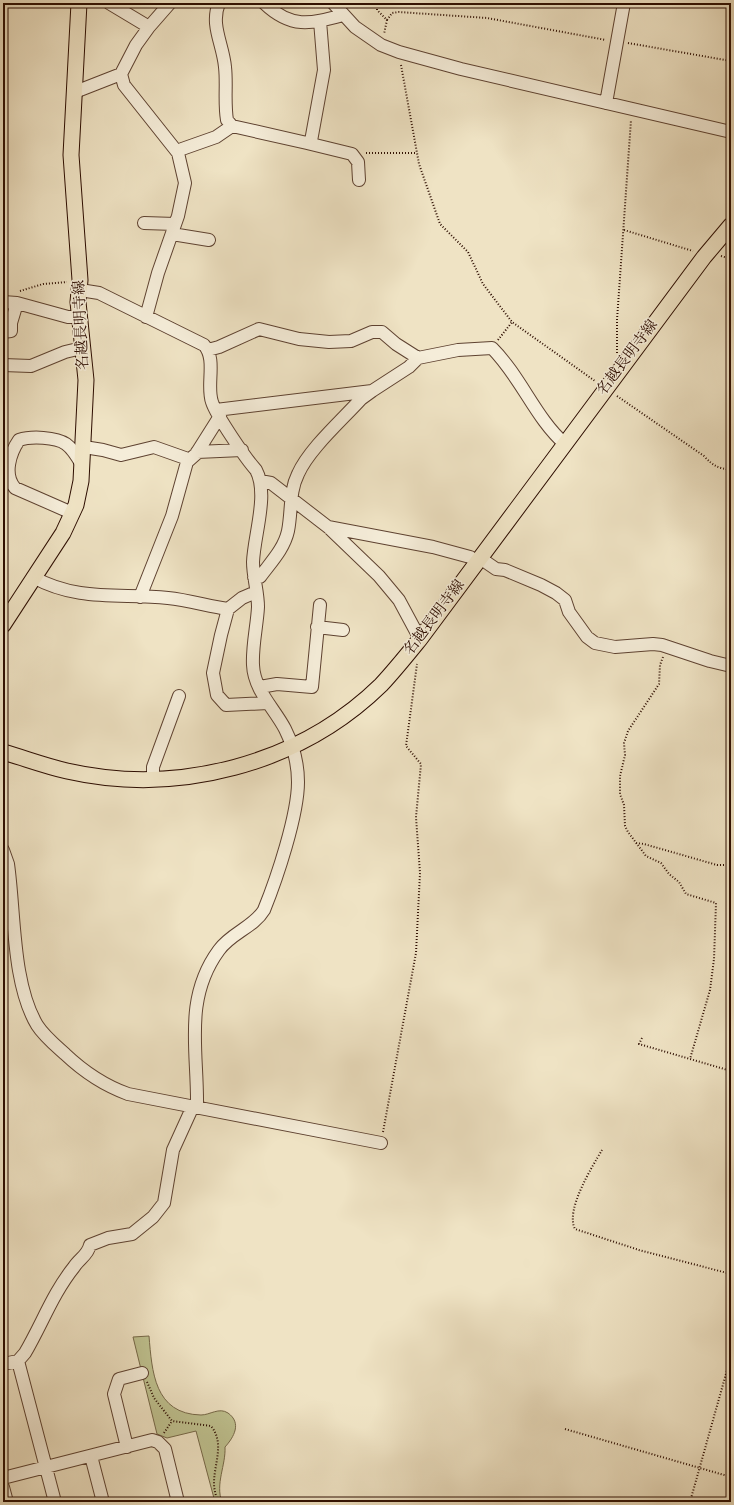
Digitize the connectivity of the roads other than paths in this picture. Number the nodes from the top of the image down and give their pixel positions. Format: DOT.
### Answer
graph roads {
  1 [pos="78,3"];
  2 [pos="109,3"];
  3 [pos="170,3"];
  4 [pos="219,3"];
  5 [pos="264,3"];
  6 [pos="333,3"];
  7 [pos="624,3"];
  8 [pos="343,15"];
  9 [pos="320,21"];
  10 [pos="149,26"];
  11 [pos="120,74"];
  12 [pos="75,92"];
  13 [pos="606,103"];
  14 [pos="232,126"];
  15 [pos="731,132"];
  16 [pos="307,143"];
  17 [pos="178,153"];
  18 [pos="359,180"];
  19 [pos="144,223"];
  20 [pos="731,225"];
  21 [pos="173,229"];
  22 [pos="209,240"];
  23 [pos="80,285"];
  24 [pos="17,297"];
  25 [pos="3,302"];
  26 [pos="79,317"];
  27 [pos="146,317"];
  28 [pos="3,332"];
  29 [pos="82,348"];
  30 [pos="208,350"];
  31 [pos="418,358"];
  32 [pos="3,365"];
  33 [pos="372,391"];
  34 [pos="218,413"];
  35 [pos="565,444"];
  36 [pos="84,447"];
  37 [pos="242,450"];
  38 [pos="193,456"];
  39 [pos="82,465"];
  40 [pos="260,481"];
  41 [pos="291,498"];
  42 [pos="72,513"];
  43 [pos="328,527"];
  44 [pos="478,560"];
  45 [pos="33,577"];
  46 [pos="254,577"];
  47 [pos="256,592"];
  48 [pos="140,597"];
  49 [pos="320,605"];
  50 [pos="228,609"];
  51 [pos="3,625"];
  52 [pos="317,627"];
  53 [pos="343,630"];
  54 [pos="420,638"];
  55 [pos="731,666"];
  56 [pos="260,687"];
  57 [pos="179,696"];
  58 [pos="268,703"];
  59 [pos="292,746"];
  60 [pos="3,752"];
  61 [pos="153,779"];
  62 [pos="3,850"];
  63 [pos="195,1106"];
  64 [pos="381,1143"];
  65 [pos="18,1361"];
  66 [pos="3,1364"];
  67 [pos="142,1373"];
  68 [pos="127,1446"];
  69 [pos="91,1456"];
  70 [pos="47,1467"];
  71 [pos="3,1478"];
  72 [pos="3,1487"];
  73 [pos="7,1502"];
  74 [pos="55,1502"];
  75 [pos="103,1502"];
  76 [pos="178,1502"];
  1 -- 12 [label="main road, 名越長明寺線"];
  2 -- 10 [label="street"];
  3 -- 10 [label="street"];
  4 -- 14 [label="street"];
  5 -- 9 [label="street"];
  6 -- 8 [label="street"];
  7 -- 13 [label="street"];
  8 -- 9 [label="street"];
  8 -- 13 [label="street"];
  9 -- 16 [label="street"];
  10 -- 11 [label="street"];
  11 -- 12 [label="street"];
  11 -- 17 [label="street"];
  12 -- 23 [label="main road, 名越長明寺線"];
  13 -- 15 [label="street"];
  14 -- 16 [label="street"];
  14 -- 17 [label="street"];
  16 -- 18 [label="street"];
  17 -- 21 [label="street"];
  19 -- 21 [label="street"];
  20 -- 35 [label="main road, 名越長明寺線"];
  21 -- 22 [label="street"];
  21 -- 27 [label="street"];
  23 -- 26 [label="main road, 名越長明寺線"];
  23 -- 27 [label="street"];
  24 -- 25 [label="street"];
  24 -- 26 [label="street"];
  24 -- 28 [label="street"];
  26 -- 29 [label="main road, 名越長明寺線"];
  27 -- 30 [label="street"];
  29 -- 32 [label="street"];
  29 -- 36 [label="main road, 名越長明寺線"];
  30 -- 31 [label="street"];
  30 -- 34 [label="street"];
  31 -- 33 [label="street"];
  31 -- 35 [label="street"];
  33 -- 34 [label="street"];
  33 -- 41 [label="street"];
  34 -- 37 [label="street"];
  34 -- 38 [label="street"];
  35 -- 44 [label="main road, 名越長明寺線"];
  36 -- 38 [label="street"];
  36 -- 39 [label="main road, 名越長明寺線"];
  37 -- 38 [label="street"];
  37 -- 40 [label="street"];
  38 -- 48 [label="street"];
  39 -- 42 [label="main road, 名越長明寺線"];
  39 -- 42 [label="street"];
  40 -- 41 [label="street"];
  40 -- 46 [label="street"];
  41 -- 43 [label="street"];
  41 -- 46 [label="street"];
  42 -- 45 [label="main road, 名越長明寺線"];
  43 -- 44 [label="street"];
  43 -- 54 [label="street"];
  44 -- 54 [label="main road, 名越長明寺線"];
  44 -- 55 [label="street"];
  45 -- 48 [label="street"];
  45 -- 51 [label="main road, 名越長明寺線"];
  46 -- 47 [label="street"];
  47 -- 50 [label="street"];
  47 -- 56 [label="street"];
  48 -- 50 [label="street"];
  49 -- 52 [label="street"];
  50 -- 58 [label="street"];
  52 -- 53 [label="street"];
  52 -- 56 [label="street"];
  54 -- 59 [label="main road, 名越長明寺線"];
  56 -- 58 [label="street"];
  57 -- 61 [label="street"];
  58 -- 59 [label="street"];
  59 -- 61 [label="main road, 名越長明寺線"];
  59 -- 63 [label="street"];
  60 -- 61 [label="main road, 名越長明寺線"];
  62 -- 63 [label="street"];
  63 -- 64 [label="street"];
  63 -- 65 [label="street"];
  65 -- 66 [label="street"];
  65 -- 70 [label="street"];
  67 -- 68 [label="street"];
  68 -- 69 [label="street"];
  68 -- 76 [label="street"];
  69 -- 70 [label="street"];
  69 -- 75 [label="street"];
  70 -- 71 [label="street"];
  70 -- 74 [label="street"];
  72 -- 73 [label="street"];
}
